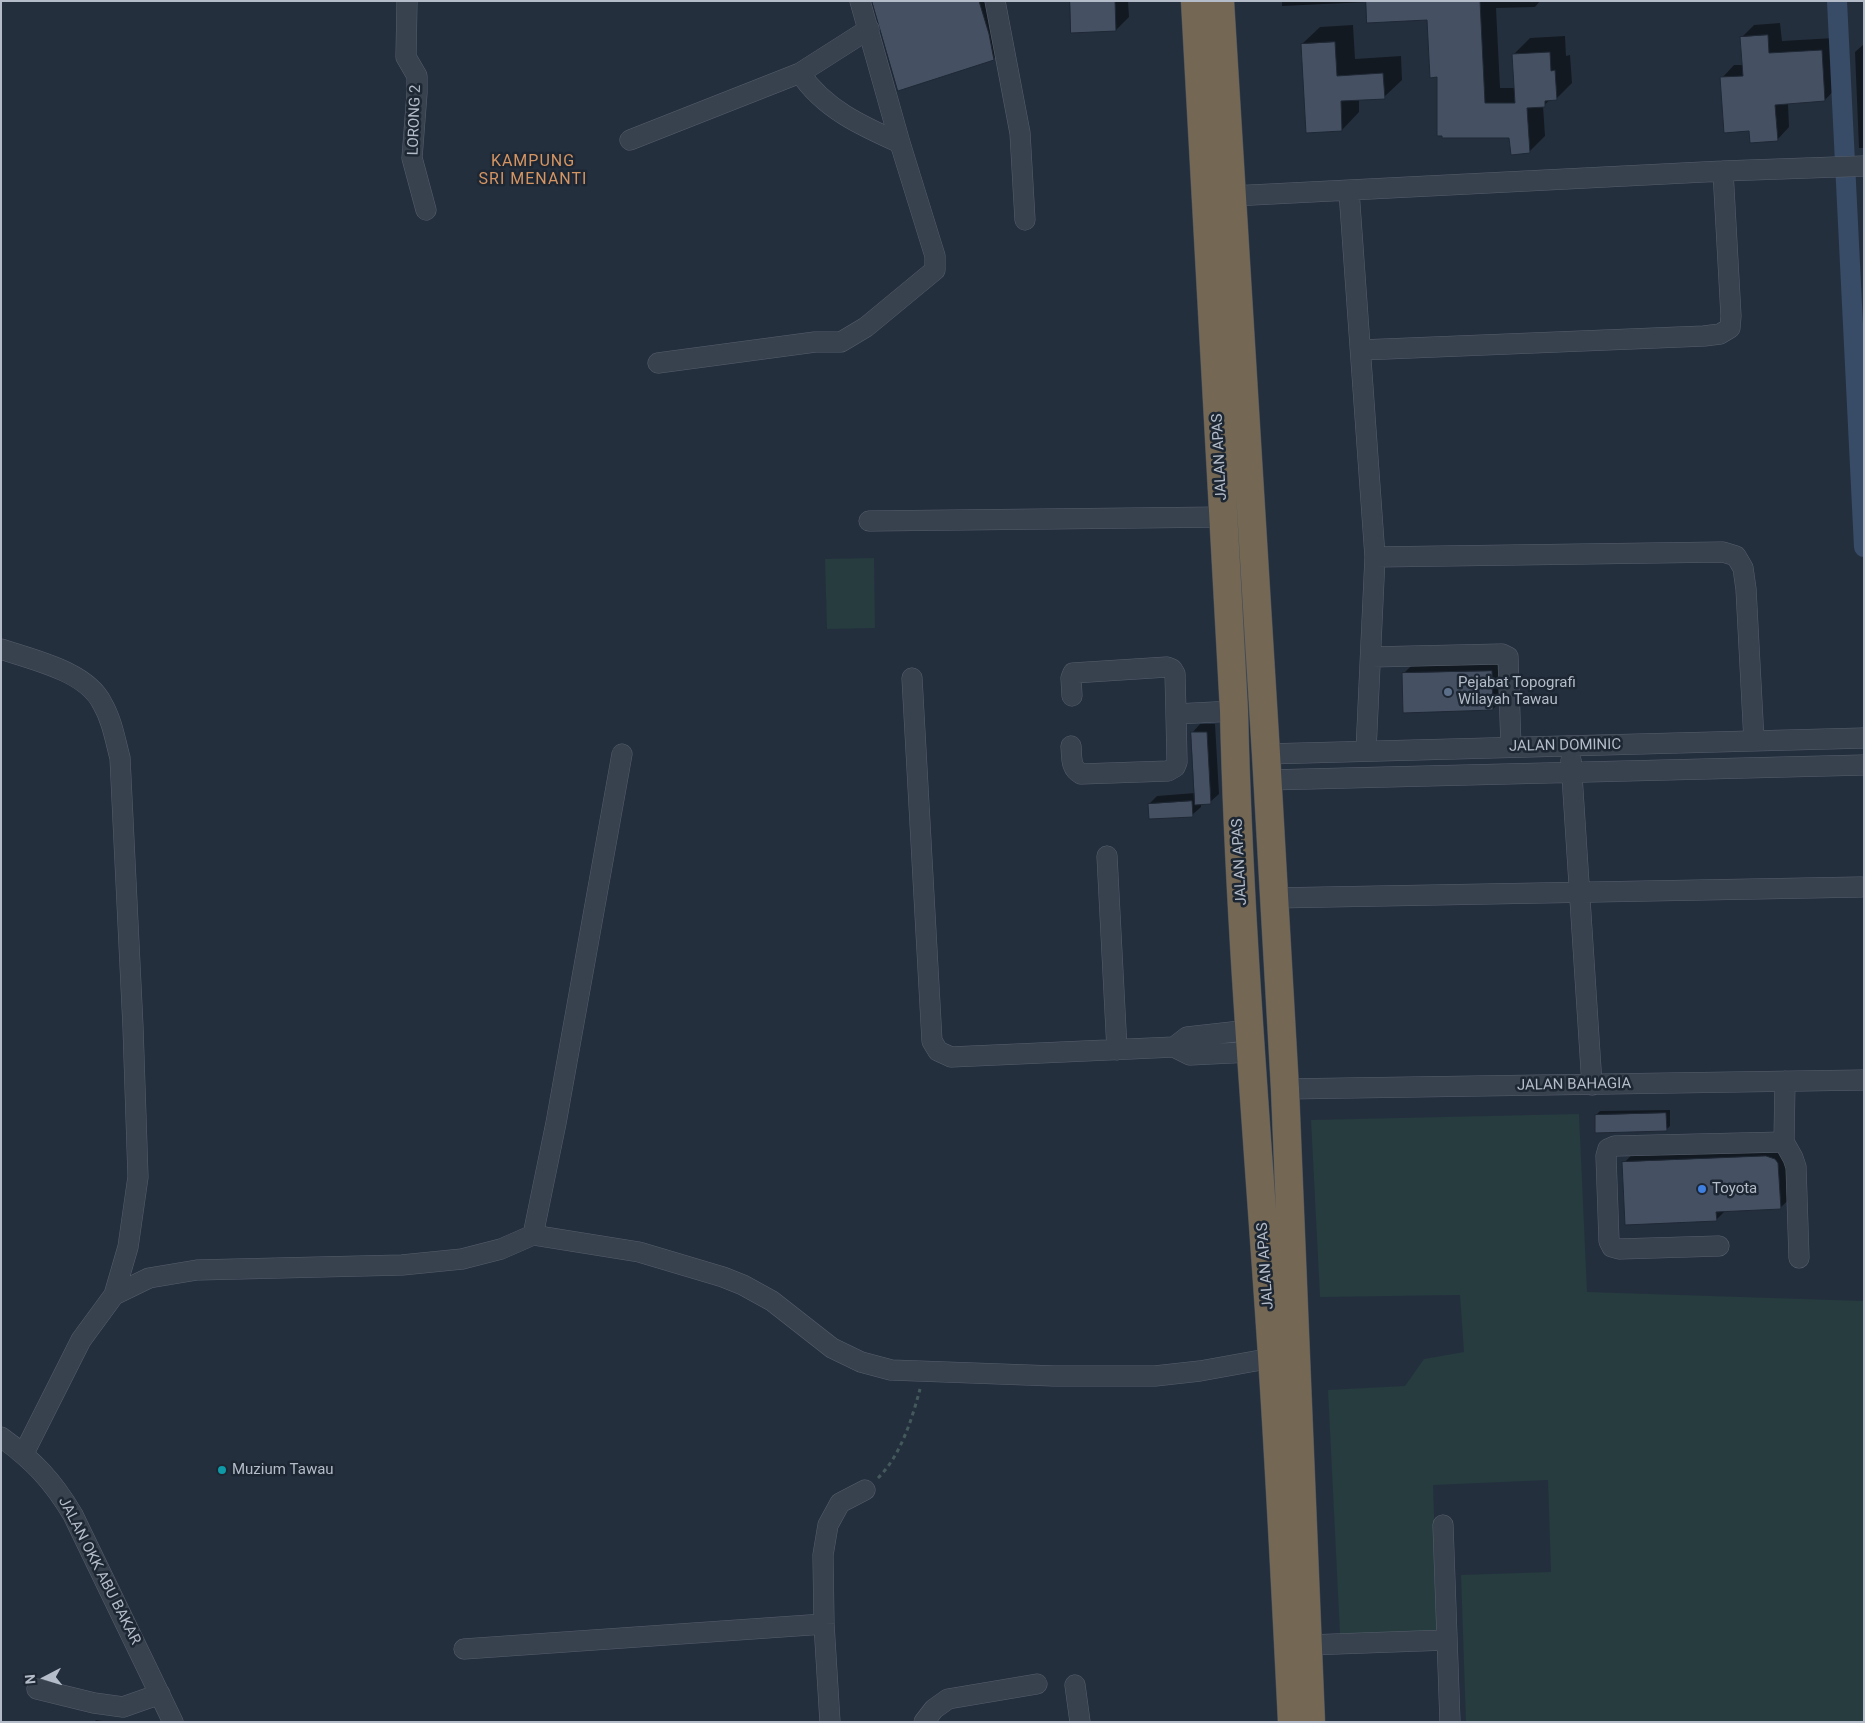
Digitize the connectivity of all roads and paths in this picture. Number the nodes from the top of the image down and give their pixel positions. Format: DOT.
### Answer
graph roads {
  1 [pos="407,1"];
  2 [pos="860,1"];
  3 [pos="995,1"];
  4 [pos="1194,1"];
  5 [pos="1220,1"];
  6 [pos="869,29"];
  7 [pos="800,73"];
  8 [pos="630,140"];
  9 [pos="900,143"];
  10 [pos="1864,166"];
  11 [pos="1723,171"];
  12 [pos="1350,191"];
  13 [pos="1232,196"];
  14 [pos="426,210"];
  15 [pos="1025,220"];
  16 [pos="1361,350"];
  17 [pos="658,363"];
  18 [pos="1223,517"];
  19 [pos="869,521"];
  20 [pos="1375,557"];
  21 [pos="1,649"];
  22 [pos="1371,657"];
  23 [pos="912,678"];
  24 [pos="1072,696"];
  25 [pos="1234,711"];
  26 [pos="1176,714"];
  27 [pos="1860,738"];
  28 [pos="1754,741"];
  29 [pos="1072,746"];
  30 [pos="1570,746"];
  31 [pos="1511,747"];
  32 [pos="1366,751"];
  33 [pos="622,754"];
  34 [pos="1859,765"];
  35 [pos="1267,767"];
  36 [pos="1571,772"];
  37 [pos="1236,795"];
  38 [pos="1107,856"];
  39 [pos="1861,887"];
  40 [pos="1579,892"];
  41 [pos="1274,898"];
  42 [pos="1250,1041"];
  43 [pos="1117,1050"];
  44 [pos="1856,1080"];
  45 [pos="1785,1081"];
  46 [pos="1592,1085"];
  47 [pos="1285,1089"];
  48 [pos="1784,1142"];
  49 [pos="533,1235"];
  50 [pos="1719,1246"];
  51 [pos="1799,1258"];
  52 [pos="114,1295"];
  53 [pos="1272,1358"];
  54 [pos="925,1372"];
  55 [pos="1,1437"];
  56 [pos="24,1453"];
  57 [pos="866,1490"];
  58 [pos="1443,1525"];
  59 [pos="824,1624"];
  60 [pos="1447,1640"];
  61 [pos="1308,1645"];
  62 [pos="464,1649"];
  63 [pos="1037,1684"];
  64 [pos="1075,1685"];
  65 [pos="37,1689"];
  66 [pos="160,1694"];
  67 [pos="173,1722"];
  68 [pos="830,1722"];
  69 [pos="924,1722"];
  70 [pos="1080,1722"];
  71 [pos="1292,1722"];
  72 [pos="1311,1722"];
  73 [pos="1450,1722"];
  1 -- 14 [label="street, LORONG 2"];
  2 -- 6 [label="street"];
  3 -- 15 [label="street"];
  4 -- 18 [label="highway, JALAN APAS"];
  5 -- 13 [label="highway, JALAN APAS"];
  6 -- 7 [label="street"];
  6 -- 9 [label="street"];
  7 -- 8 [label="street"];
  7 -- 9 [label="street"];
  9 -- 17 [label="street"];
  10 -- 11 [label="street"];
  11 -- 12 [label="street"];
  11 -- 16 [label="street"];
  12 -- 13 [label="street"];
  12 -- 16 [label="street"];
  13 -- 35 [label="highway, JALAN APAS"];
  16 -- 20 [label="street"];
  18 -- 19 [label="street"];
  18 -- 25 [label="highway, JALAN APAS"];
  20 -- 22 [label="street"];
  20 -- 28 [label="street"];
  21 -- 52 [label="street"];
  22 -- 31 [label="street"];
  22 -- 32 [label="street"];
  23 -- 43 [label="street"];
  24 -- 26 [label="street"];
  25 -- 26 [label="street"];
  25 -- 37 [label="highway, JALAN APAS"];
  26 -- 29 [label="street"];
  27 -- 28 [label="street, JALAN DOMINIC"];
  28 -- 30 [label="street, JALAN DOMINIC"];
  30 -- 31 [label="street, JALAN DOMINIC"];
  30 -- 36 [label="street"];
  31 -- 32 [label="street, JALAN DOMINIC"];
  32 -- 35 [label="street, JALAN DOMINIC"];
  33 -- 49 [label="street"];
  34 -- 36 [label="street, JALAN DOMINIC"];
  35 -- 36 [label="street, JALAN DOMINIC"];
  35 -- 37 [label="highway"];
  35 -- 41 [label="highway, JALAN APAS"];
  36 -- 40 [label="street"];
  37 -- 42 [label="highway, JALAN APAS"];
  38 -- 43 [label="street"];
  39 -- 40 [label="street"];
  40 -- 41 [label="street"];
  40 -- 46 [label="street"];
  41 -- 47 [label="highway, JALAN APAS"];
  42 -- 43 [label="street"];
  42 -- 53 [label="highway, JALAN APAS"];
  44 -- 45 [label="street, JALAN BAHAGIA"];
  45 -- 46 [label="street, JALAN BAHAGIA"];
  45 -- 48 [label="street"];
  46 -- 47 [label="street, JALAN BAHAGIA"];
  47 -- 61 [label="highway, JALAN APAS"];
  48 -- 50 [label="street"];
  48 -- 51 [label="street"];
  49 -- 52 [label="street"];
  49 -- 54 [label="street"];
  52 -- 56 [label="street"];
  53 -- 54 [label="street"];
  53 -- 71 [label="highway, JALAN APAS"];
  54 -- 57 [label="path"];
  55 -- 56 [label="street, JALAN OKK ABU BAKAR"];
  56 -- 66 [label="street, JALAN OKK ABU BAKAR"];
  57 -- 59 [label="street"];
  58 -- 60 [label="street"];
  59 -- 62 [label="street"];
  59 -- 68 [label="street"];
  60 -- 61 [label="street"];
  60 -- 73 [label="street"];
  61 -- 72 [label="highway, JALAN APAS"];
  63 -- 69 [label="street"];
  64 -- 70 [label="street"];
  65 -- 66 [label="street"];
  66 -- 67 [label="street, JALAN OKK ABU BAKAR"];
}
